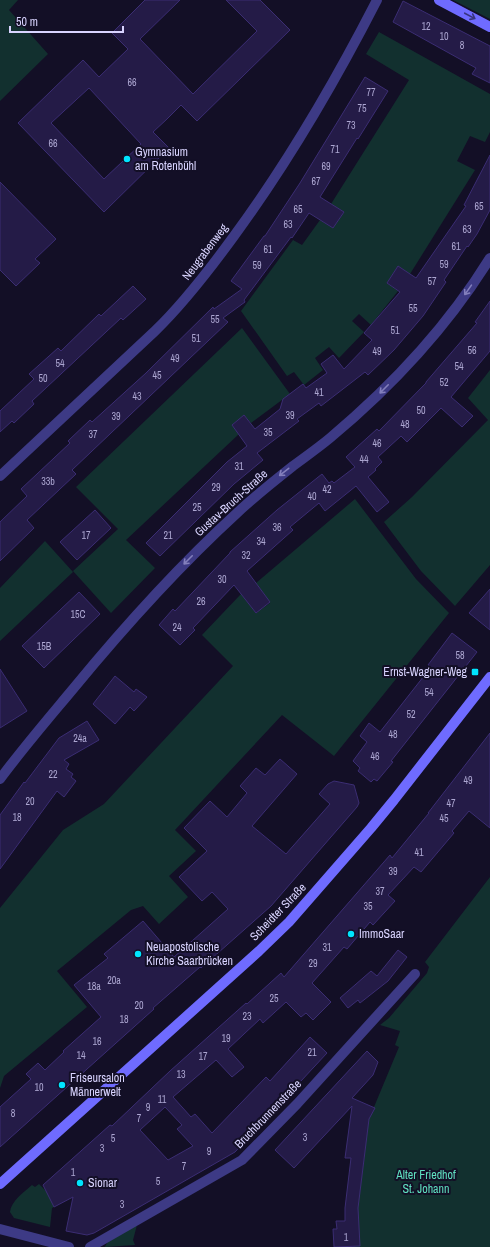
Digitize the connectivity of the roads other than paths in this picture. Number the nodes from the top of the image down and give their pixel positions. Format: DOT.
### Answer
graph roads {
  1 [pos="377,0"];
  2 [pos="439,0"];
  3 [pos="490,26"];
  4 [pos="490,258"];
  5 [pos="0,476"];
  6 [pos="490,677"];
  7 [pos="0,779"];
  8 [pos="415,974"];
  9 [pos="0,1184"];
  10 [pos="0,1229"];
  11 [pos="69,1247"];
  12 [pos="90,1247"];
  1 -- 5 [label="street, Neugrabenweg"];
  2 -- 3 [label="main road, one-way"];
  4 -- 7 [label="street, Gustav-Bruch-Straße, one-way"];
  6 -- 9 [label="main road, Scheidter Straße"];
  8 -- 12 [label="street, Bruchbrunnenstraße"];
  10 -- 11 [label="street"];
}
